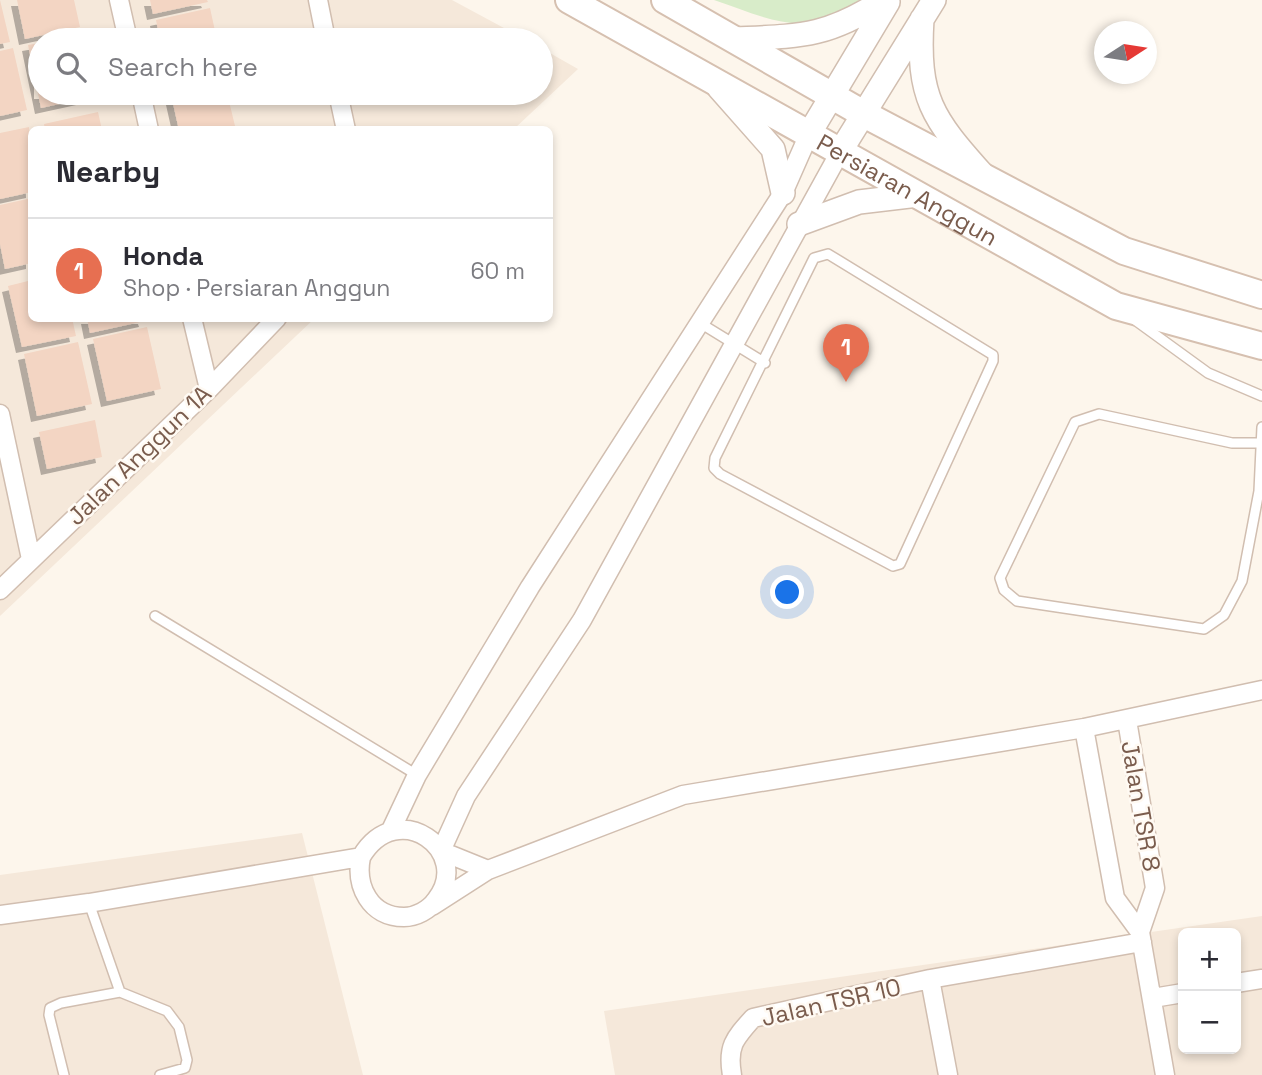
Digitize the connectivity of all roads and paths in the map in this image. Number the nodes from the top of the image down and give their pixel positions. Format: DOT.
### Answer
graph roads {
  1 [pos="119,0"];
  2 [pos="318,0"];
  3 [pos="569,0"];
  4 [pos="665,0"];
  5 [pos="886,0"];
  6 [pos="928,10"];
  7 [pos="125,28"];
  8 [pos="324,28"];
  9 [pos="736,39"];
  10 [pos="715,83"];
  11 [pos="830,95"];
  12 [pos="144,105"];
  13 [pos="341,105"];
  14 [pos="862,113"];
  15 [pos="148,126"];
  16 [pos="345,126"];
  17 [pos="809,134"];
  18 [pos="840,152"];
  19 [pos="989,181"];
  20 [pos="783,193"];
  21 [pos="918,195"];
  22 [pos="799,224"];
  23 [pos="1262,295"];
  24 [pos="1116,306"];
  25 [pos="193,322"];
  26 [pos="273,322"];
  27 [pos="700,323"];
  28 [pos="734,343"];
  29 [pos="1262,346"];
  30 [pos="765,363"];
  31 [pos="209,389"];
  32 [pos="1262,396"];
  33 [pos="0,414"];
  34 [pos="1262,427"];
  35 [pos="1259,443"];
  36 [pos="31,559"];
  37 [pos="0,590"];
  38 [pos="155,616"];
  39 [pos="1262,691"];
  40 [pos="1127,720"];
  41 [pos="1084,728"];
  42 [pos="417,775"];
  43 [pos="391,830"];
  44 [pos="441,851"];
  45 [pos="361,857"];
  46 [pos="488,870"];
  47 [pos="89,903"];
  48 [pos="432,906"];
  49 [pos="0,915"];
  50 [pos="1141,937"];
  51 [pos="930,979"];
  52 [pos="1262,979"];
  53 [pos="1241,982"];
  54 [pos="120,992"];
  55 [pos="1178,994"];
  56 [pos="1153,998"];
  57 [pos="64,1075"];
  58 [pos="160,1075"];
  59 [pos="732,1075"];
  60 [pos="948,1075"];
  61 [pos="1165,1075"];
  1 -- 7 [label="street"];
  2 -- 8 [label="street"];
  3 -- 10 [label="main road, Persiaran Anggun"];
  4 -- 9 [label="main road, Persiaran Anggun"];
  5 -- 9 [label="street"];
  5 -- 11 [label="street"];
  6 -- 14 [label="street"];
  6 -- 19 [label="street"];
  9 -- 11 [label="main road, Persiaran Anggun"];
  10 -- 17 [label="main road, Persiaran Anggun"];
  10 -- 20 [label="street"];
  11 -- 14 [label="main road, Persiaran Anggun"];
  11 -- 17 [label="street"];
  12 -- 15 [label="street"];
  13 -- 16 [label="street"];
  14 -- 18 [label="street"];
  14 -- 19 [label="main road, Persiaran Anggun"];
  17 -- 18 [label="main road, Persiaran Anggun"];
  17 -- 20 [label="street"];
  18 -- 21 [label="main road, Persiaran Anggun"];
  18 -- 22 [label="street"];
  19 -- 23 [label="main road, Persiaran Anggun"];
  20 -- 27 [label="street"];
  21 -- 22 [label="street"];
  21 -- 24 [label="main road, Persiaran Anggun"];
  22 -- 28 [label="street"];
  24 -- 29 [label="main road, Persiaran Anggun"];
  24 -- 32 [label="lane"];
  25 -- 31 [label="street"];
  26 -- 31 [label="street, Jalan Anggun 1A"];
  27 -- 28 [label="lane"];
  27 -- 42 [label="street"];
  28 -- 30 [label="lane"];
  28 -- 44 [label="street"];
  30 -- 30 [label="lane"];
  31 -- 36 [label="street, Jalan Anggun 1A"];
  33 -- 36 [label="street"];
  34 -- 35 [label="lane"];
  35 -- 35 [label="lane"];
  36 -- 37 [label="street, Jalan Anggun 1A"];
  38 -- 42 [label="lane"];
  39 -- 40 [label="street"];
  40 -- 41 [label="street"];
  40 -- 50 [label="street, Jalan TSR 8"];
  41 -- 46 [label="street"];
  41 -- 50 [label="street, Jalan TSR 8"];
  42 -- 43 [label="street"];
  43 -- 44 [label="street"];
  43 -- 45 [label="street"];
  44 -- 46 [label="street"];
  44 -- 48 [label="street"];
  45 -- 47 [label="street"];
  45 -- 48 [label="street"];
  46 -- 48 [label="street"];
  47 -- 49 [label="street"];
  47 -- 54 [label="lane"];
  50 -- 51 [label="street, Jalan TSR 10"];
  50 -- 56 [label="street, Jalan TSR 8"];
  51 -- 59 [label="street, Jalan TSR 10"];
  51 -- 60 [label="street"];
  52 -- 53 [label="street"];
  54 -- 57 [label="lane"];
  54 -- 58 [label="lane"];
  55 -- 56 [label="street"];
  56 -- 61 [label="street, Jalan TSR 8"];
}
